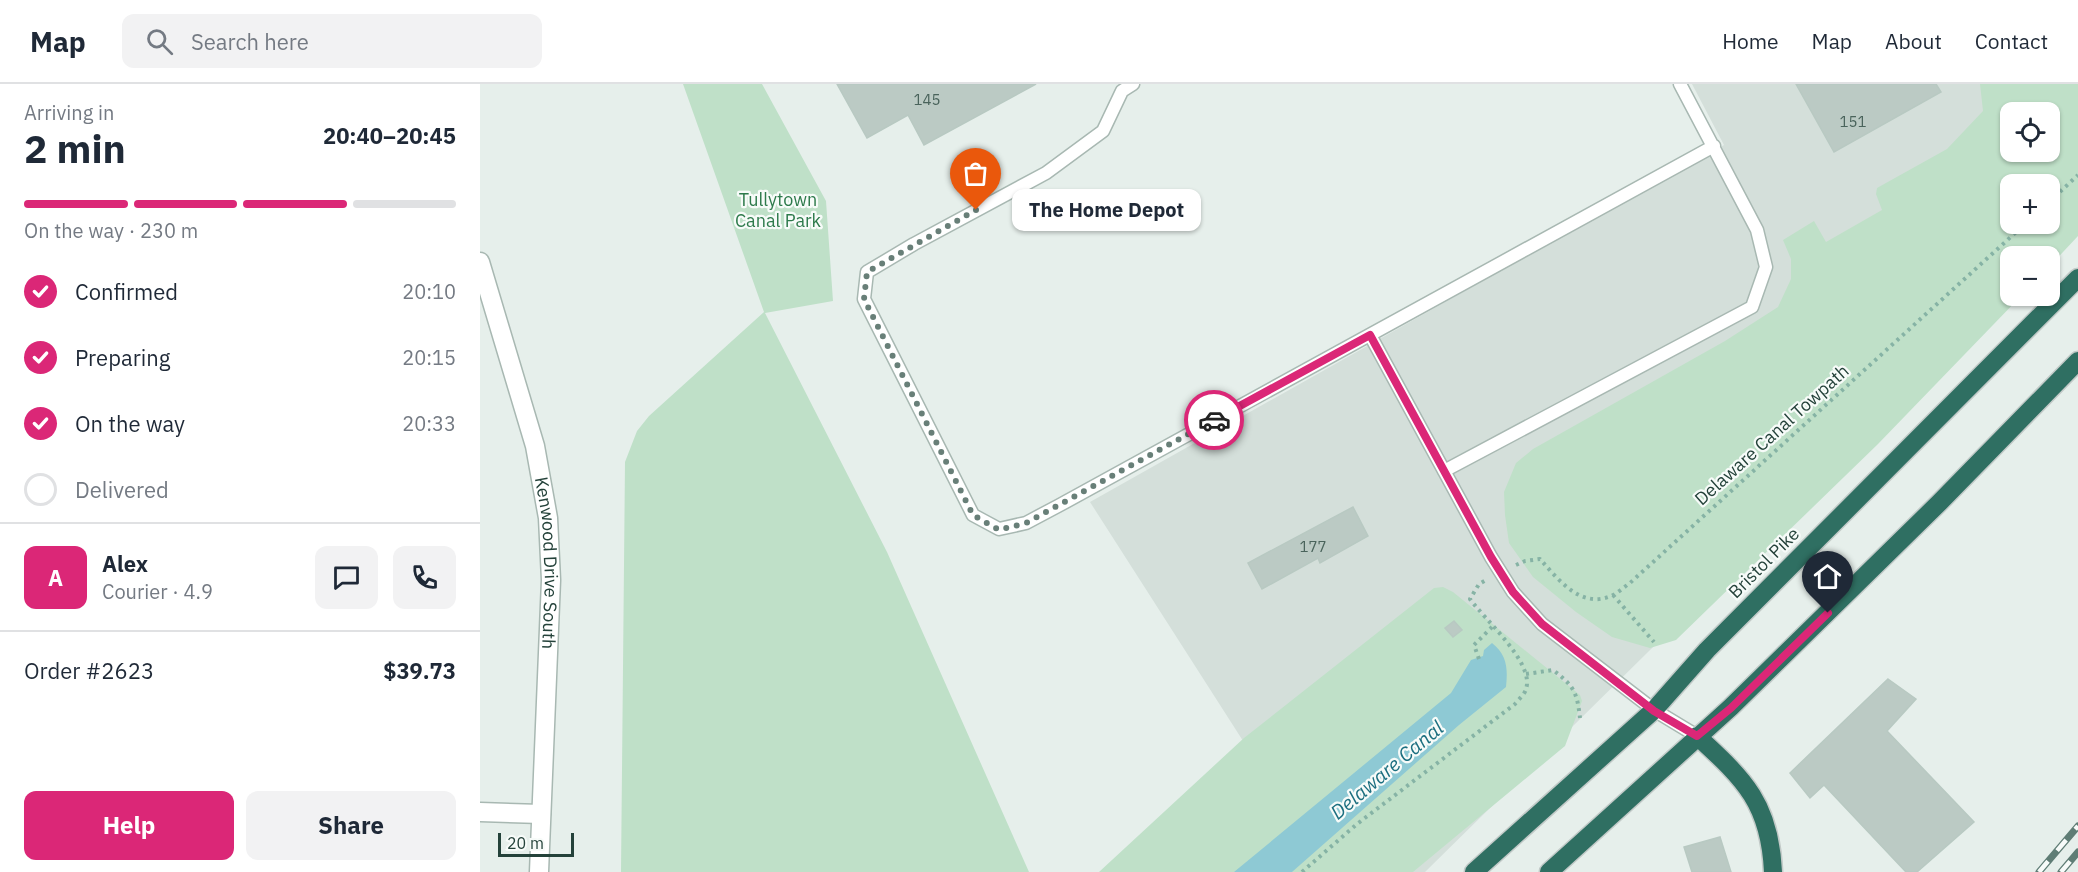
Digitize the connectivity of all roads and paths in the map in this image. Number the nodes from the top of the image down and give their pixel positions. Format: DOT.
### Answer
graph roads {
  1 [pos="1134,84"];
  2 [pos="1680,84"];
  3 [pos="1714,146"];
  4 [pos="2078,175"];
  5 [pos="2060,192"];
  6 [pos="2014,234"];
  7 [pos="480,262"];
  8 [pos="2078,278"];
  9 [pos="1370,335"];
  10 [pos="2078,361"];
  11 [pos="1444,471"];
  12 [pos="1525,561"];
  13 [pos="1479,584"];
  14 [pos="1613,595"];
  15 [pos="1492,627"];
  16 [pos="1654,642"];
  17 [pos="1479,659"];
  18 [pos="1526,674"];
  19 [pos="1654,711"];
  20 [pos="1580,718"];
  21 [pos="1697,736"];
  22 [pos="480,812"];
  23 [pos="541,814"];
  24 [pos="539,872"];
  25 [pos="1302,872"];
  26 [pos="1474,872"];
  27 [pos="1549,872"];
  28 [pos="1773,872"];
  1 -- 9 [label="lane"];
  2 -- 3 [label="lane"];
  3 -- 9 [label="lane"];
  3 -- 11 [label="lane"];
  4 -- 5 [label="path"];
  6 -- 14 [label="path, Delaware Canal Towpath"];
  7 -- 23 [label="street, Kenwood Drive South"];
  8 -- 19 [label="highway, Bristol Pike"];
  9 -- 11 [label="lane"];
  10 -- 21 [label="highway"];
  11 -- 19 [label="lane"];
  12 -- 14 [label="path"];
  13 -- 15 [label="path"];
  14 -- 16 [label="path"];
  15 -- 17 [label="path"];
  15 -- 18 [label="path"];
  18 -- 20 [label="path"];
  18 -- 25 [label="path"];
  19 -- 21 [label="lane"];
  19 -- 26 [label="highway, Bristol Pike"];
  21 -- 27 [label="highway"];
  21 -- 28 [label="highway"];
  22 -- 23 [label="street"];
  23 -- 24 [label="street, Kenwood Drive South"];
}
